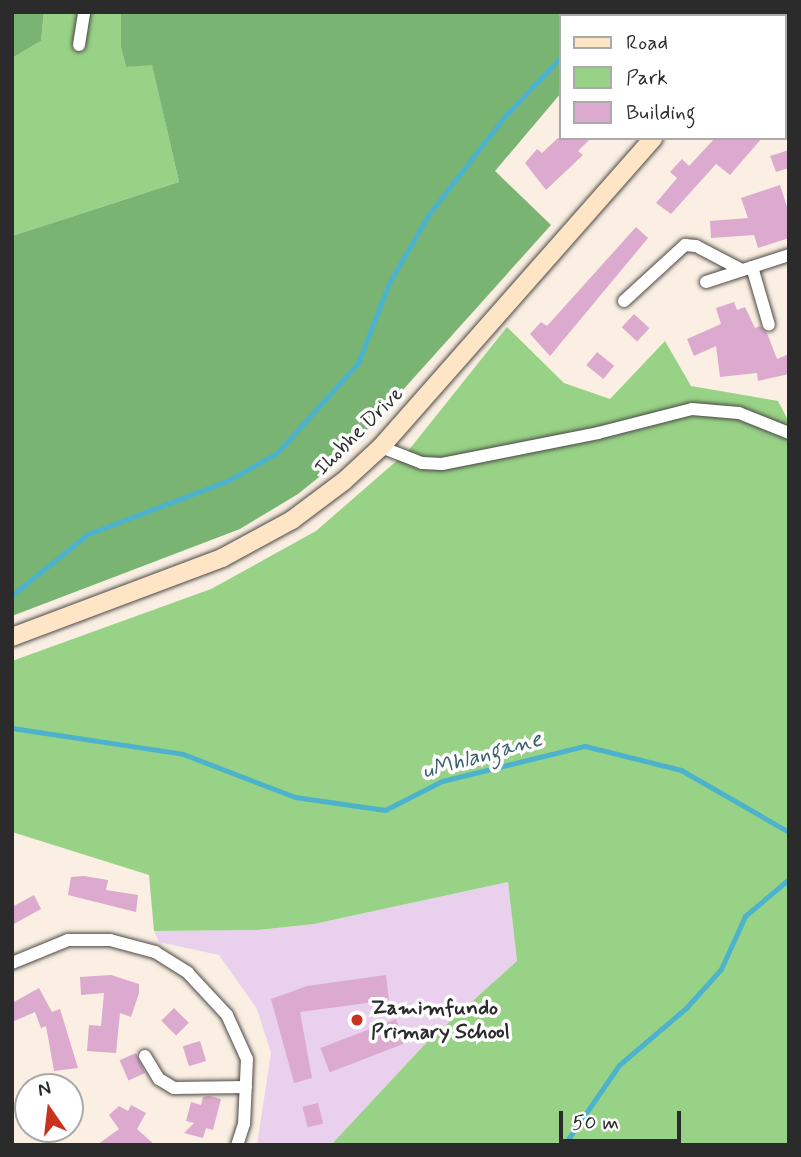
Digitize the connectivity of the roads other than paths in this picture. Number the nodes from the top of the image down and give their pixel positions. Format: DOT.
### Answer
graph roads {
  1 [pos="84,12"];
  2 [pos="79,45"];
  3 [pos="651,140"];
  4 [pos="789,255"];
  5 [pos="747,269"];
  6 [pos="706,282"];
  7 [pos="624,301"];
  8 [pos="769,325"];
  9 [pos="789,433"];
  10 [pos="381,447"];
  11 [pos="12,638"];
  12 [pos="12,963"];
  13 [pos="145,1056"];
  14 [pos="246,1087"];
  15 [pos="237,1145"];
  1 -- 2 [label="street"];
  3 -- 10 [label="street, Ihobhe Drive"];
  4 -- 5 [label="street"];
  5 -- 6 [label="street"];
  5 -- 7 [label="street"];
  5 -- 8 [label="street"];
  9 -- 10 [label="street"];
  10 -- 11 [label="street, Ihobhe Drive"];
  12 -- 14 [label="street"];
  13 -- 14 [label="street"];
  14 -- 15 [label="street"];
}
